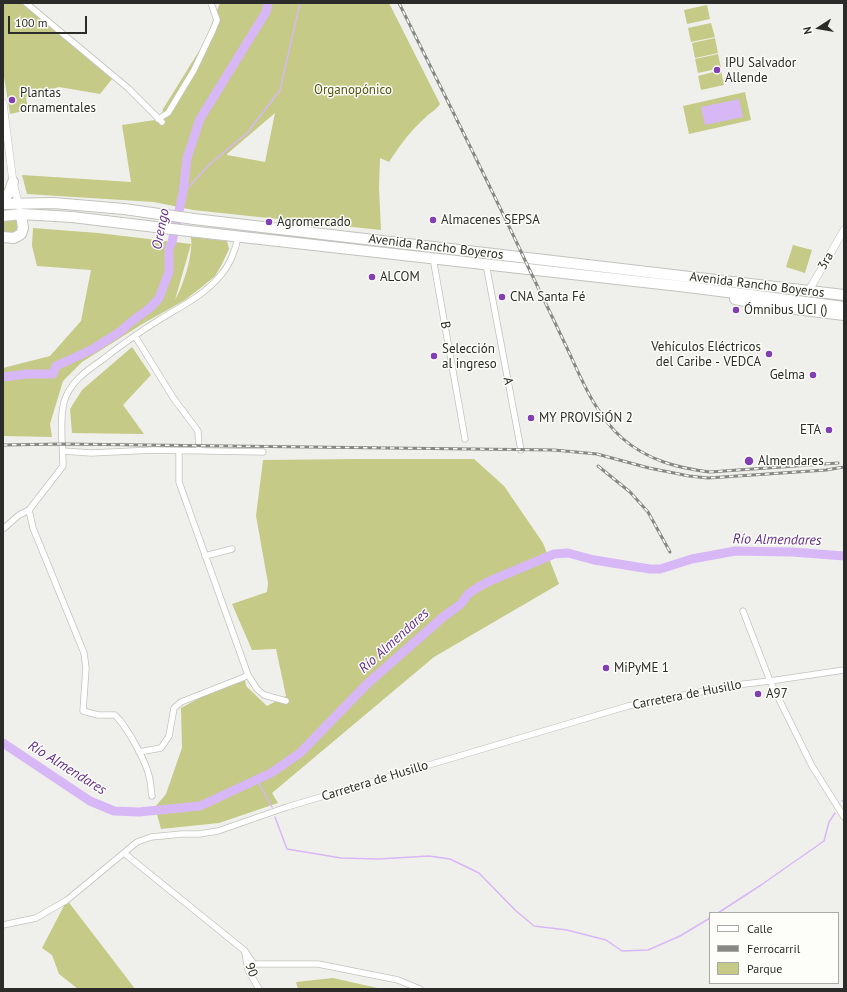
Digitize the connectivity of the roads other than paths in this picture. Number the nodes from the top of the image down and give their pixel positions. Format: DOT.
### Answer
graph roads {
  1 [pos="26,3"];
  2 [pos="211,3"];
  3 [pos="3,103"];
  4 [pos="13,182"];
  5 [pos="3,200"];
  6 [pos="3,204"];
  7 [pos="18,204"];
  8 [pos="21,214"];
  9 [pos="3,216"];
  10 [pos="844,230"];
  11 [pos="238,236"];
  12 [pos="3,237"];
  13 [pos="433,258"];
  14 [pos="486,264"];
  15 [pos="688,287"];
  16 [pos="808,292"];
  17 [pos="844,295"];
  18 [pos="844,307"];
  19 [pos="844,315"];
  20 [pos="135,336"];
  21 [pos="465,439"];
  22 [pos="521,450"];
  23 [pos="63,451"];
  24 [pos="179,451"];
  25 [pos="199,451"];
  26 [pos="262,452"];
  27 [pos="29,510"];
  28 [pos="3,529"];
  29 [pos="232,549"];
  30 [pos="205,556"];
  31 [pos="743,610"];
  32 [pos="844,670"];
  33 [pos="248,675"];
  34 [pos="770,681"];
  35 [pos="286,701"];
  36 [pos="140,752"];
  37 [pos="152,796"];
  38 [pos="844,816"];
  39 [pos="124,853"];
  40 [pos="3,925"];
  41 [pos="245,951"];
  42 [pos="259,989"];
  43 [pos="420,989"];
  1 -- 2 [label="street"];
  3 -- 4 [label="main road"];
  4 -- 5 [label="highway"];
  4 -- 7 [label="main road"];
  6 -- 7 [label="highway, Avenida Rancho Boyeros"];
  7 -- 8 [label="main road"];
  7 -- 16 [label="highway, Avenida Rancho Boyeros"];
  8 -- 9 [label="highway, Avenida Rancho Boyeros"];
  8 -- 11 [label="highway, Avenida Rancho Boyeros"];
  8 -- 12 [label="highway"];
  10 -- 16 [label="main road, 3ra"];
  11 -- 13 [label="highway, Avenida Rancho Boyeros"];
  11 -- 20 [label="street"];
  13 -- 14 [label="highway, Avenida Rancho Boyeros"];
  13 -- 21 [label="street, B"];
  14 -- 15 [label="highway, Avenida Rancho Boyeros"];
  14 -- 22 [label="street, A"];
  15 -- 18 [label="highway, Avenida Rancho Boyeros"];
  15 -- 19 [label="highway"];
  16 -- 17 [label="highway, Avenida Rancho Boyeros"];
  20 -- 23 [label="street"];
  20 -- 25 [label="street"];
  23 -- 24 [label="street"];
  23 -- 27 [label="street"];
  24 -- 25 [label="street"];
  24 -- 30 [label="street"];
  25 -- 26 [label="street"];
  27 -- 28 [label="street"];
  27 -- 36 [label="street"];
  29 -- 30 [label="street"];
  30 -- 33 [label="street"];
  31 -- 34 [label="street"];
  32 -- 34 [label="street, Carretera de Husillo"];
  33 -- 35 [label="street"];
  33 -- 36 [label="street"];
  34 -- 38 [label="street"];
  34 -- 39 [label="street, Carretera de Husillo"];
  36 -- 37 [label="street"];
  39 -- 40 [label="street, Carretera de Husillo"];
  39 -- 41 [label="street"];
  41 -- 42 [label="street, 90"];
  41 -- 43 [label="street"];
}
